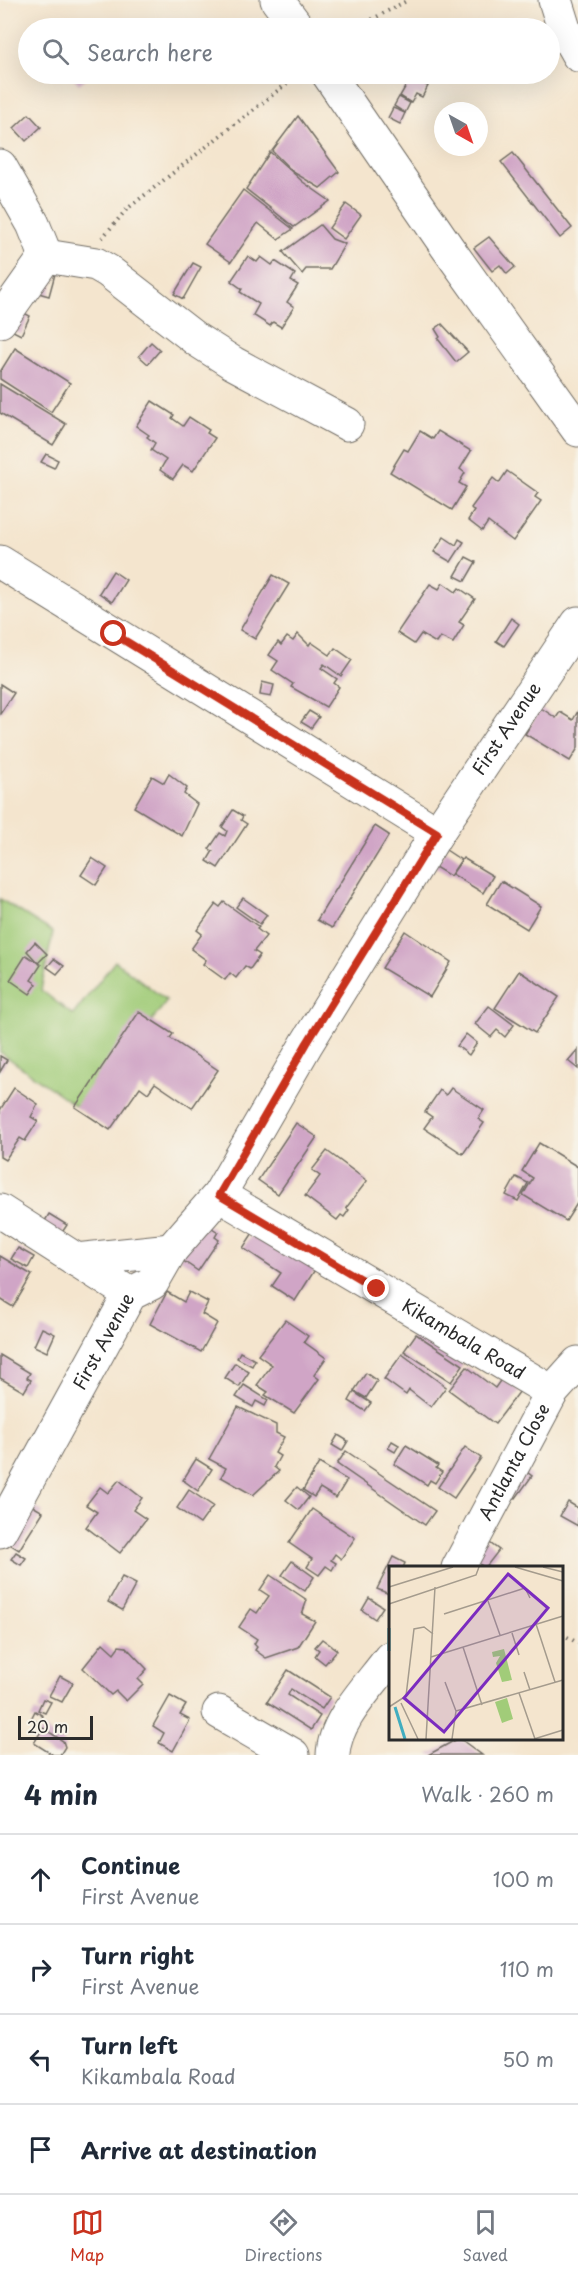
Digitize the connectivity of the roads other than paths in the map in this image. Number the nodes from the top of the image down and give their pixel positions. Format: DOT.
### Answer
graph roads {
  1 [pos="277,0"];
  2 [pos="555,0"];
  3 [pos="290,18"];
  4 [pos="578,56"];
  5 [pos="335,84"];
  6 [pos="0,166"];
  7 [pos="46,255"];
  8 [pos="0,321"];
  9 [pos="346,424"];
  10 [pos="578,429"];
  11 [pos="0,562"];
  12 [pos="578,623"];
  13 [pos="437,833"];
  14 [pos="219,1195"];
  15 [pos="0,1210"];
  16 [pos="171,1250"];
  17 [pos="76,1260"];
  18 [pos="130,1294"];
  19 [pos="578,1363"];
  20 [pos="552,1392"];
  21 [pos="0,1531"];
  22 [pos="459,1566"];
  23 [pos="389,1659"];
  24 [pos="219,1712"];
  25 [pos="293,1755"];
  26 [pos="333,1755"];
  1 -- 3 [label="street"];
  2 -- 4 [label="street"];
  5 -- 10 [label="street"];
  6 -- 7 [label="street"];
  7 -- 8 [label="street"];
  7 -- 9 [label="street"];
  11 -- 13 [label="street"];
  12 -- 13 [label="street, First Avenue"];
  13 -- 14 [label="street, First Avenue"];
  14 -- 16 [label="street, First Avenue"];
  14 -- 20 [label="street, Kikambala Road"];
  15 -- 17 [label="street"];
  16 -- 17 [label="street"];
  16 -- 18 [label="street, First Avenue"];
  17 -- 18 [label="street"];
  18 -- 21 [label="street, First Avenue"];
  19 -- 20 [label="street, Antlanta Close"];
  20 -- 22 [label="street, Antlanta Close"];
  23 -- 26 [label="street"];
  24 -- 25 [label="street"];
}
